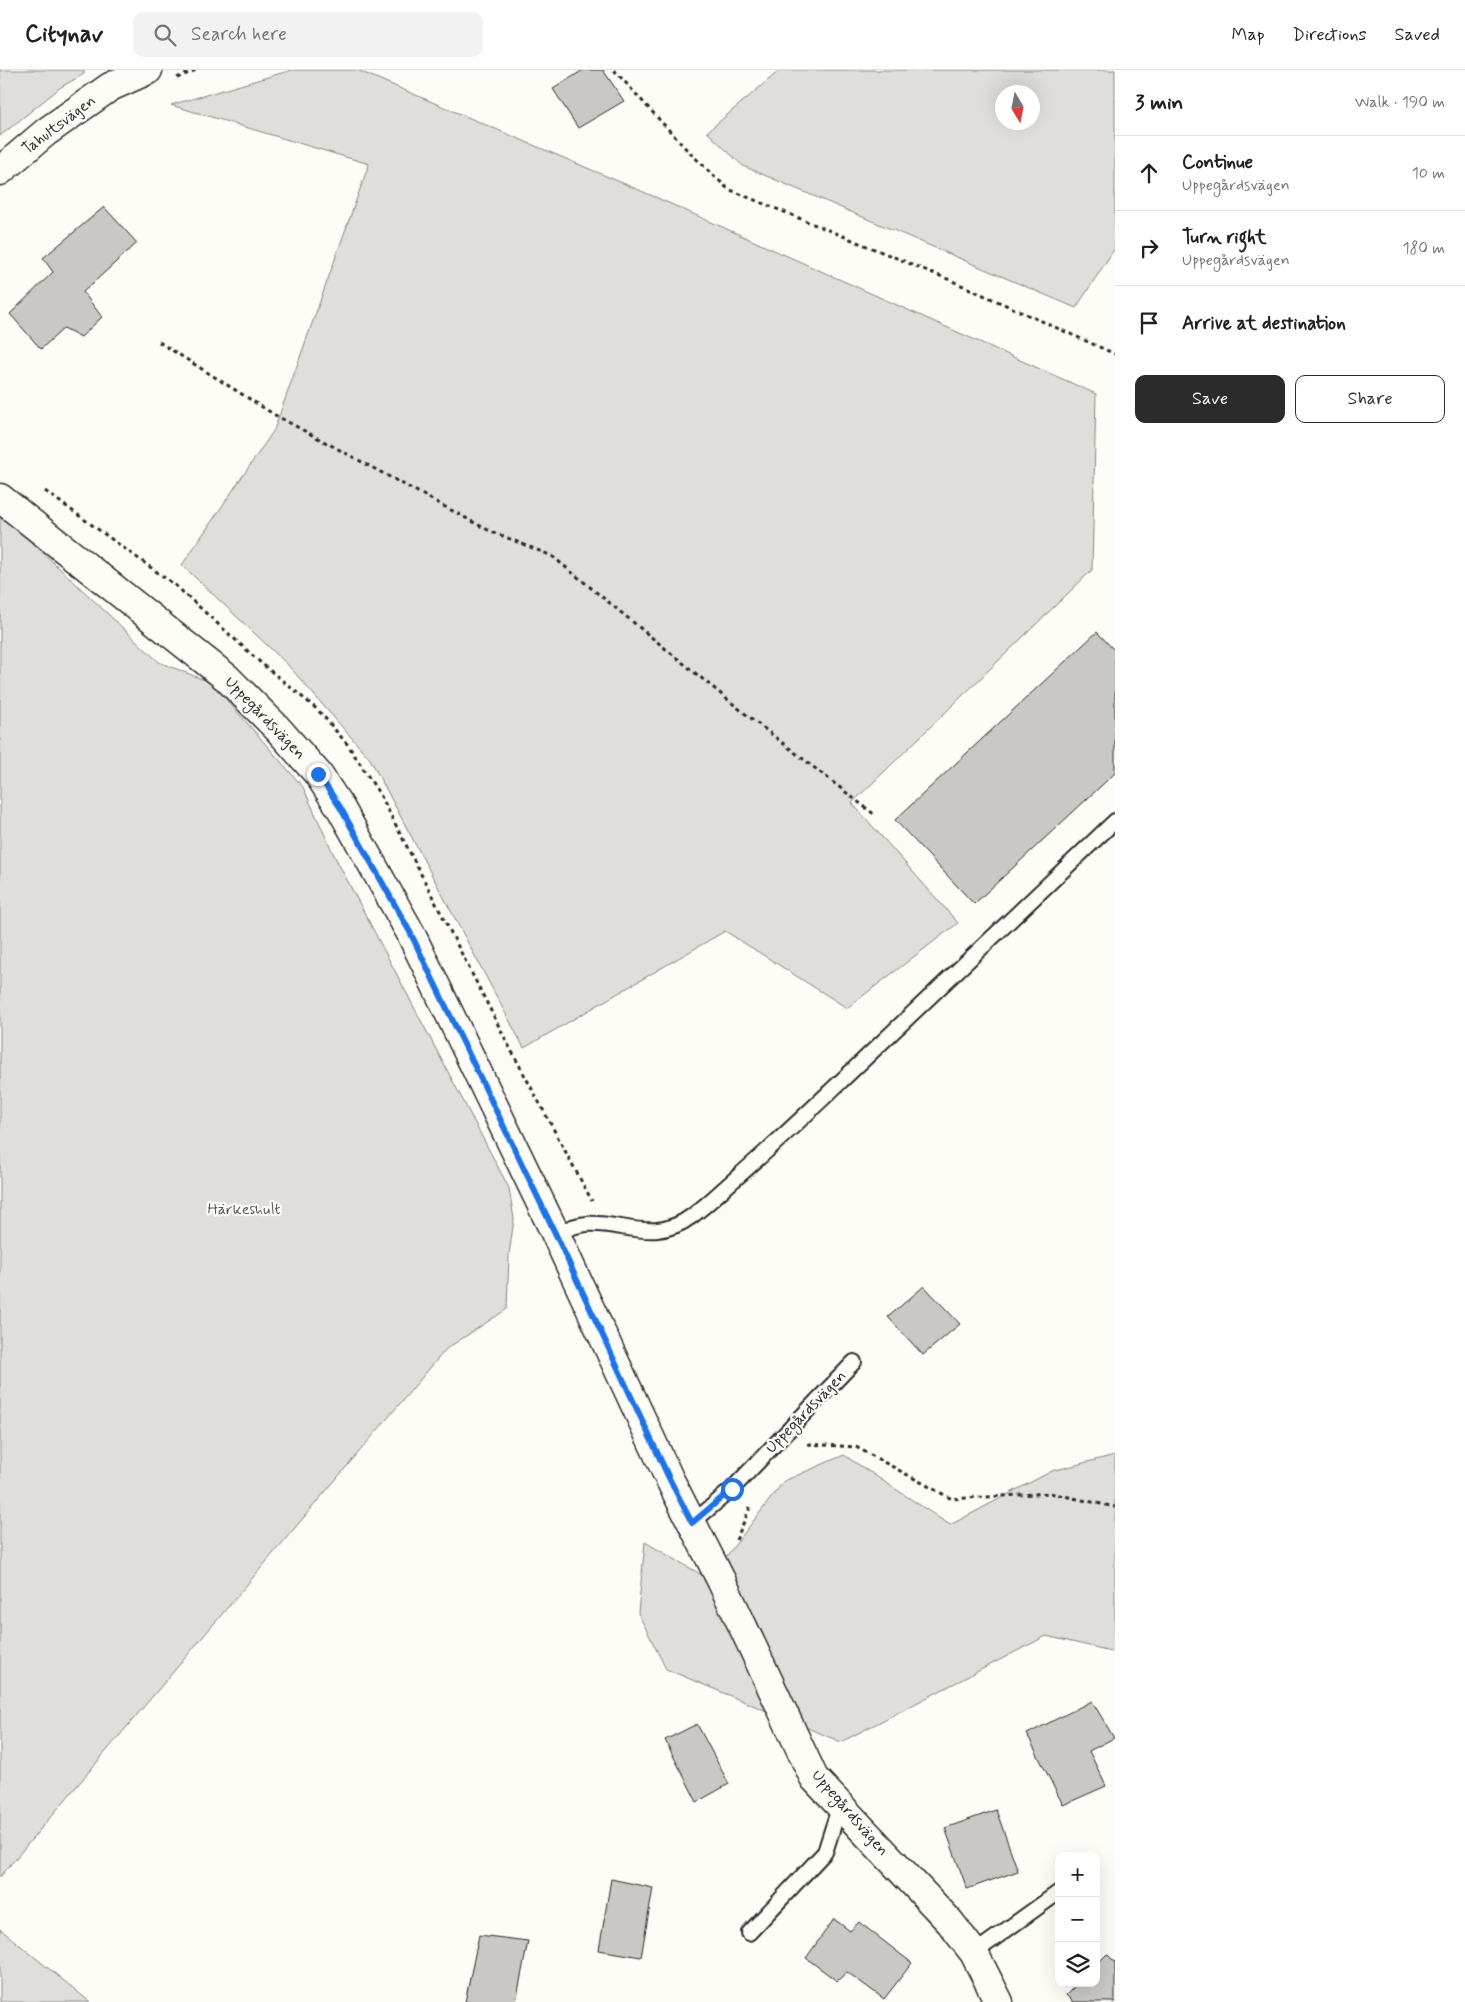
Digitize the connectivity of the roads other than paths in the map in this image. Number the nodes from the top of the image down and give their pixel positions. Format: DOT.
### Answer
graph roads {
  1 [pos="148,70"];
  2 [pos="0,171"];
  3 [pos="0,498"];
  4 [pos="1115,821"];
  5 [pos="556,1235"];
  6 [pos="854,1362"];
  7 [pos="692,1523"];
  8 [pos="840,1805"];
  9 [pos="1055,1895"];
  10 [pos="749,1933"];
  11 [pos="974,1953"];
  12 [pos="999,2002"];
  1 -- 2 [label="street, Tahultsvägen"];
  3 -- 5 [label="street, Uppegårdsvägen"];
  4 -- 5 [label="lane"];
  5 -- 7 [label="street, Uppegårdsvägen"];
  6 -- 7 [label="lane, Uppegårdsvägen"];
  7 -- 8 [label="street, Uppegårdsvägen"];
  8 -- 10 [label="lane"];
  8 -- 11 [label="street, Uppegårdsvägen"];
  9 -- 11 [label="lane"];
  11 -- 12 [label="street, Uppegårdsvägen"];
}
